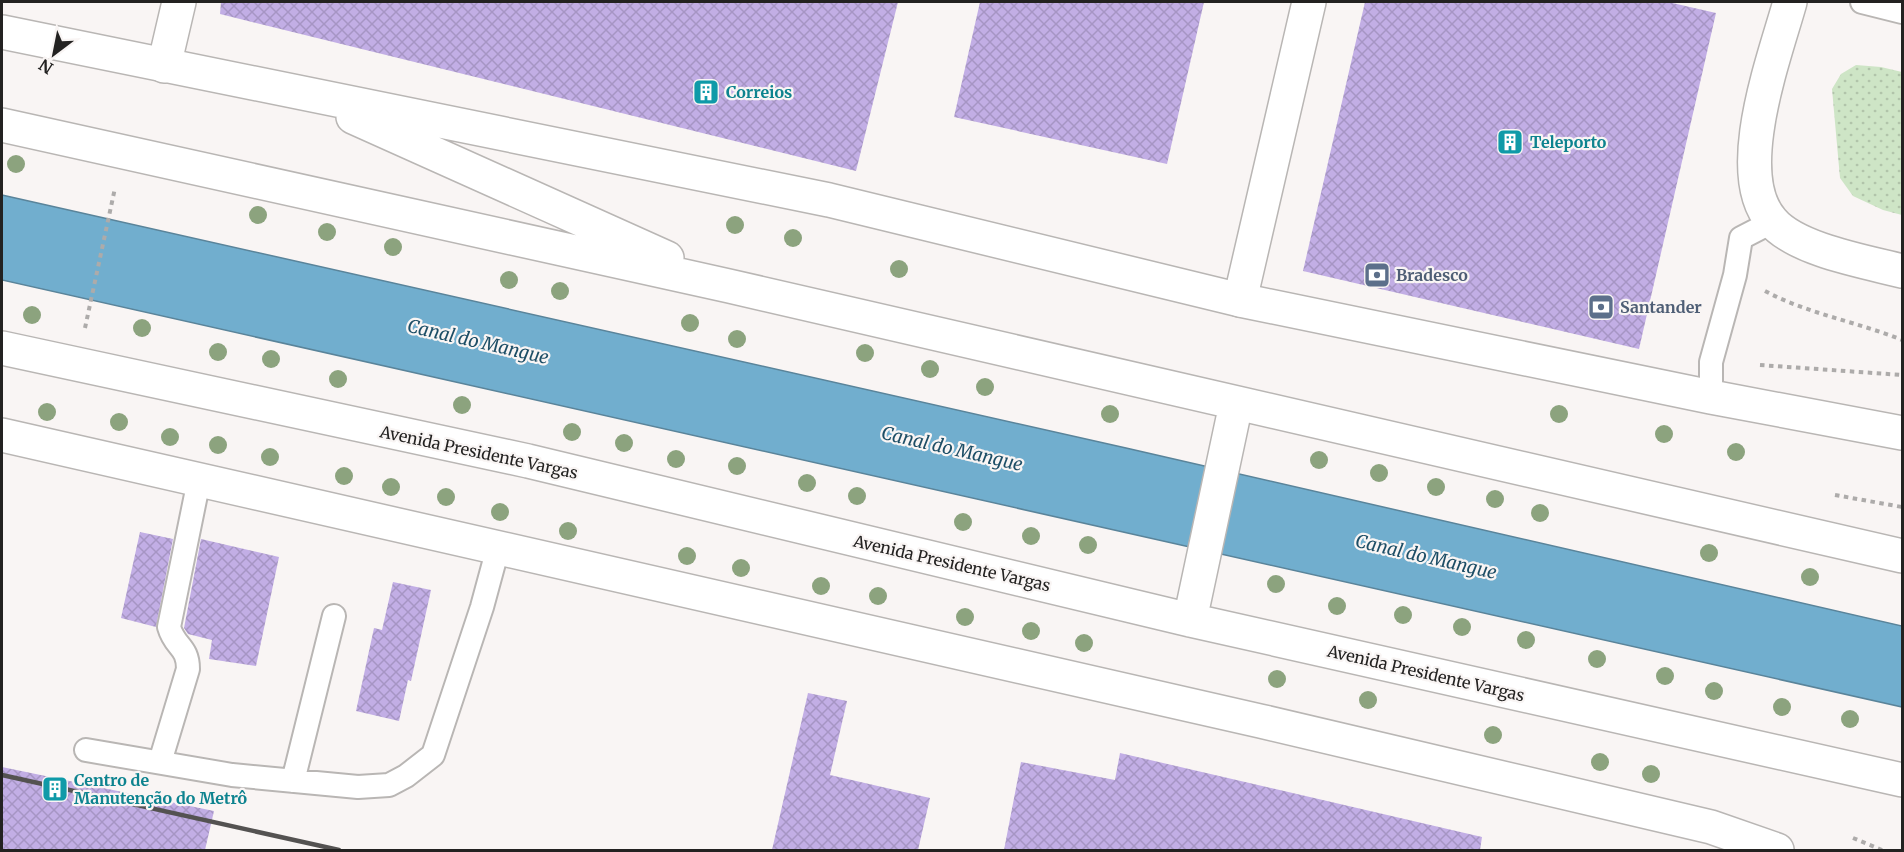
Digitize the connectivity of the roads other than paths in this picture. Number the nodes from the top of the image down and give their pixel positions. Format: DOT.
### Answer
graph roads {
  1 [pos="180,2"];
  2 [pos="1309,2"];
  3 [pos="1790,2"];
  4 [pos="1862,2"];
  5 [pos="1902,12"];
  6 [pos="2,32"];
  7 [pos="164,66"];
  8 [pos="298,92"];
  9 [pos="2,125"];
  10 [pos="1772,222"];
  11 [pos="1902,271"];
  12 [pos="729,286"];
  13 [pos="1240,300"];
  14 [pos="2,348"];
  15 [pos="1712,397"];
  16 [pos="1236,404"];
  17 [pos="1902,432"];
  18 [pos="2,435"];
  19 [pos="199,480"];
  20 [pos="498,548"];
  21 [pos="1902,556"];
  22 [pos="334,616"];
  23 [pos="1190,620"];
  24 [pos="86,750"];
  25 [pos="160,762"];
  26 [pos="293,780"];
  27 [pos="1902,780"];
  28 [pos="1777,850"];
  1 -- 7 [label="main road"];
  2 -- 13 [label="main road"];
  3 -- 10 [label="main road"];
  4 -- 5 [label="lane"];
  6 -- 7 [label="main road"];
  7 -- 8 [label="main road"];
  8 -- 12 [label="main road"];
  8 -- 13 [label="main road"];
  9 -- 12 [label="main road"];
  10 -- 11 [label="main road"];
  10 -- 15 [label="lane"];
  12 -- 16 [label="main road"];
  13 -- 15 [label="main road"];
  14 -- 23 [label="main road, Avenida Presidente Vargas"];
  15 -- 17 [label="main road"];
  16 -- 21 [label="main road"];
  16 -- 23 [label="main road"];
  18 -- 19 [label="main road"];
  19 -- 20 [label="main road"];
  19 -- 25 [label="lane"];
  20 -- 26 [label="lane"];
  20 -- 28 [label="main road"];
  22 -- 26 [label="lane"];
  23 -- 27 [label="main road, Avenida Presidente Vargas"];
  24 -- 25 [label="lane"];
  25 -- 26 [label="lane"];
}
